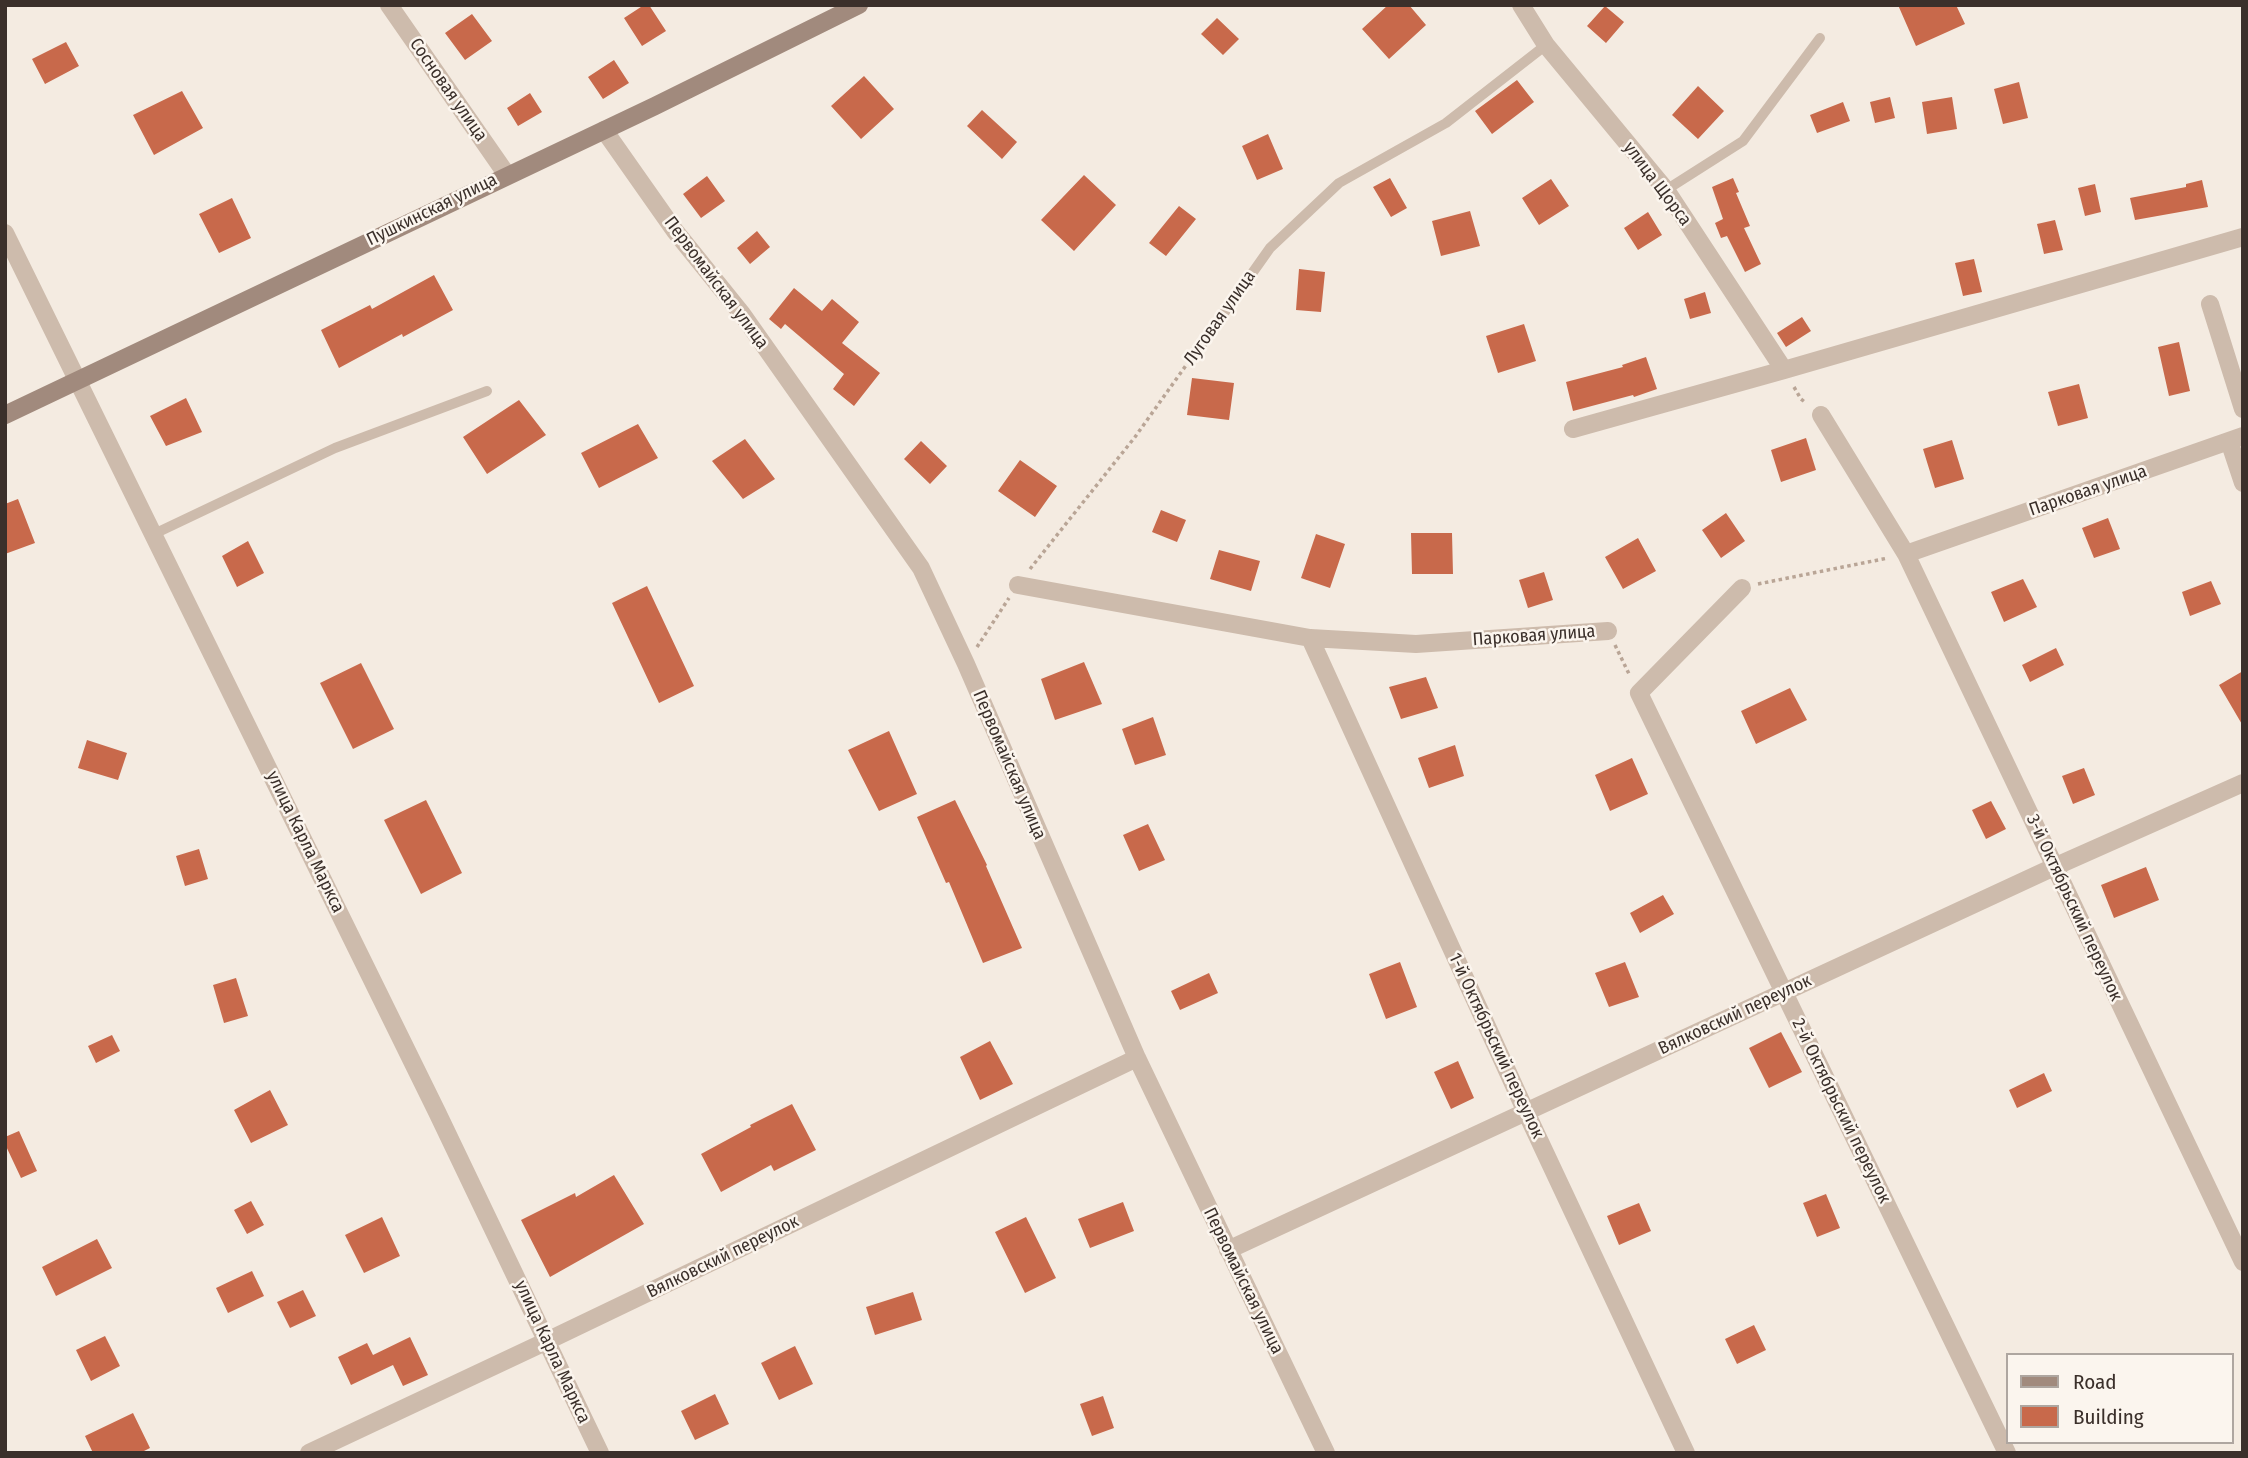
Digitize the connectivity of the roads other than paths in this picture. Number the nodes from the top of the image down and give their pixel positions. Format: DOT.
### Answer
graph roads {
  1 [pos="388,5"];
  2 [pos="859,5"];
  3 [pos="1523,6"];
  4 [pos="1820,38"];
  5 [pos="1546,45"];
  6 [pos="604,130"];
  7 [pos="506,175"];
  8 [pos="1666,190"];
  9 [pos="5,233"];
  10 [pos="2243,237"];
  11 [pos="2210,304"];
  12 [pos="1195,354"];
  13 [pos="1784,370"];
  14 [pos="78,380"];
  15 [pos="487,391"];
  16 [pos="2243,409"];
  17 [pos="5,415"];
  18 [pos="1821,415"];
  19 [pos="1573,429"];
  20 [pos="2236,439"];
  21 [pos="2243,484"];
  22 [pos="154,534"];
  23 [pos="1906,554"];
  24 [pos="1018,585"];
  25 [pos="1742,588"];
  26 [pos="1608,631"];
  27 [pos="1310,638"];
  28 [pos="2243,783"];
  29 [pos="2054,867"];
  30 [pos="1783,992"];
  31 [pos="1137,1058"];
  32 [pos="1526,1112"];
  33 [pos="1228,1250"];
  34 [pos="2243,1262"];
  35 [pos="547,1341"];
  36 [pos="309,1453"];
  37 [pos="600,1453"];
  38 [pos="1325,1453"];
  39 [pos="1686,1453"];
  40 [pos="2007,1453"];
  1 -- 7 [label="street, Сосновая улица"];
  2 -- 6 [label="street, Пушкинская улица"];
  3 -- 5 [label="street, улица Щорса"];
  4 -- 8 [label="lane"];
  5 -- 8 [label="street, улица Щорса"];
  5 -- 12 [label="lane, Луговая улица"];
  6 -- 7 [label="street, Пушкинская улица"];
  6 -- 31 [label="street, Первомайская улица"];
  7 -- 14 [label="street, Пушкинская улица"];
  8 -- 13 [label="street, улица Щорса"];
  9 -- 14 [label="street, улица Карла Маркса"];
  10 -- 13 [label="street"];
  11 -- 16 [label="street"];
  13 -- 19 [label="street"];
  14 -- 17 [label="street, Пушкинская улица"];
  14 -- 22 [label="street, улица Карла Маркса"];
  15 -- 22 [label="lane"];
  18 -- 23 [label="street, 3-й Октябрьский переулок"];
  20 -- 21 [label="street"];
  20 -- 23 [label="street, Парковая улица"];
  22 -- 35 [label="street, улица Карла Маркса"];
  23 -- 29 [label="street, 3-й Октябрьский переулок"];
  24 -- 27 [label="street, Парковая улица"];
  25 -- 30 [label="street, 2-й Октябрьский переулок"];
  26 -- 27 [label="street, Парковая улица"];
  27 -- 32 [label="street, 1-й Октябрьский переулок"];
  28 -- 29 [label="street, Вялковский переулок"];
  29 -- 30 [label="street, Вялковский переулок"];
  29 -- 34 [label="street, 3-й Октябрьский переулок"];
  30 -- 32 [label="street, Вялковский переулок"];
  30 -- 40 [label="street, 2-й Октябрьский переулок"];
  31 -- 33 [label="street, Первомайская улица"];
  31 -- 35 [label="street, Вялковский переулок"];
  32 -- 33 [label="street, Вялковский переулок"];
  32 -- 39 [label="street, 1-й Октябрьский переулок"];
  33 -- 38 [label="street, Первомайская улица"];
  35 -- 36 [label="street, Вялковский переулок"];
  35 -- 37 [label="street, улица Карла Маркса"];
}
